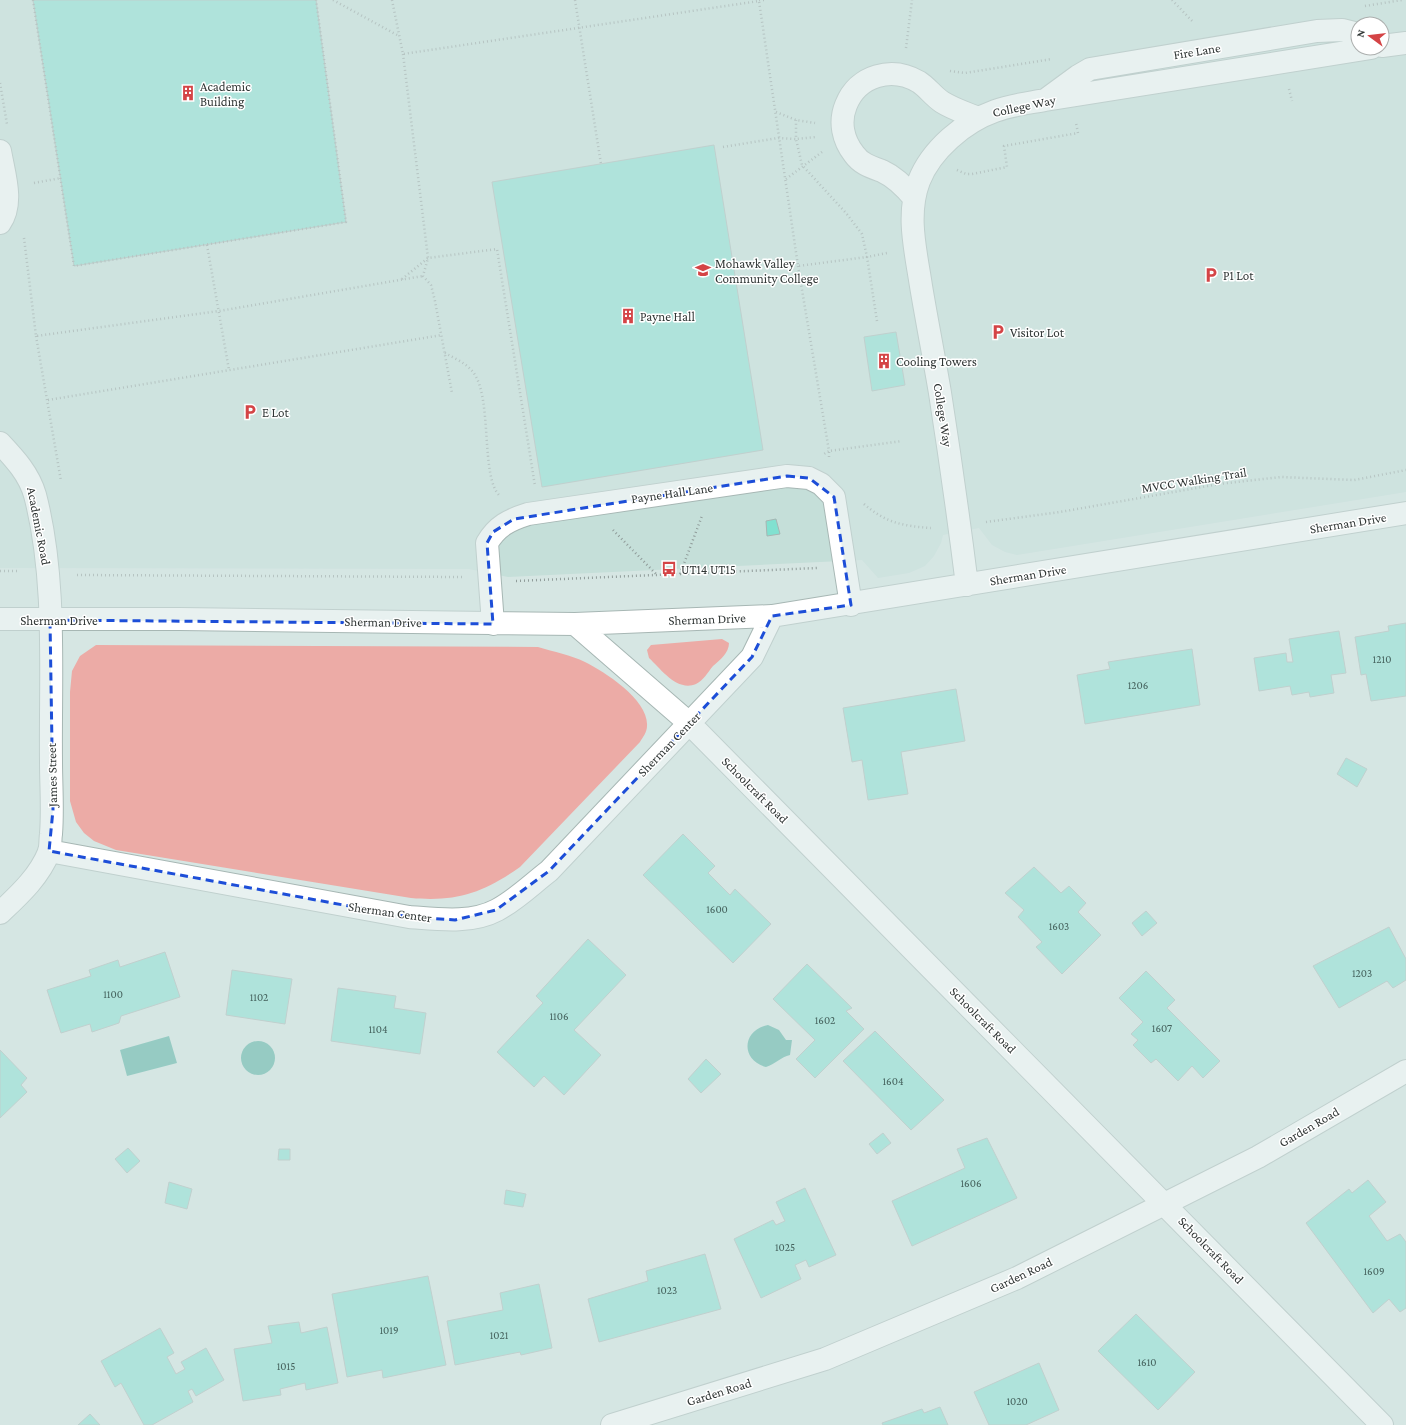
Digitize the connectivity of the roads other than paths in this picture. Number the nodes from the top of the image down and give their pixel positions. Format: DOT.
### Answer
graph roads {
  1 [pos="1350,32"];
  2 [pos="1350,51"];
  3 [pos="1045,100"];
  4 [pos="978,118"];
  5 [pos="0,151"];
  6 [pos="914,198"];
  7 [pos="0,223"];
  8 [pos="0,443"];
  9 [pos="1406,513"];
  10 [pos="968,585"];
  11 [pos="851,605"];
  12 [pos="772,616"];
  13 [pos="0,620"];
  14 [pos="50,620"];
  15 [pos="493,624"];
  16 [pos="575,624"];
  17 [pos="689,723"];
  18 [pos="49,851"];
  19 [pos="0,913"];
  20 [pos="1406,1071"];
  21 [pos="1166,1204"];
  22 [pos="612,1425"];
  23 [pos="1382,1425"];
  1 -- 3 [label="street, Fire Lane"];
  2 -- 3 [label="street, College Way"];
  3 -- 4 [label="street, College Way"];
  4 -- 6 [label="street, College Way"];
  4 -- 6 [label="street"];
  5 -- 7 [label="street"];
  6 -- 10 [label="street, College Way"];
  8 -- 14 [label="street, Academic Road"];
  9 -- 10 [label="street, Sherman Drive"];
  10 -- 11 [label="street, Sherman Drive"];
  11 -- 12 [label="street, Sherman Drive"];
  11 -- 15 [label="street, Payne Hall Lane"];
  12 -- 16 [label="street, Sherman Drive"];
  12 -- 17 [label="street, Sherman Center"];
  13 -- 14 [label="street, Sherman Drive"];
  14 -- 15 [label="street, Sherman Drive"];
  14 -- 18 [label="street, James Street"];
  15 -- 16 [label="street, Sherman Drive"];
  16 -- 17 [label="street, Schoolcraft Road"];
  17 -- 18 [label="street, Sherman Center"];
  17 -- 21 [label="street, Schoolcraft Road"];
  18 -- 19 [label="street, James Street"];
  20 -- 21 [label="street, Garden Road"];
  21 -- 22 [label="street, Garden Road"];
  21 -- 23 [label="street, Schoolcraft Road"];
}
